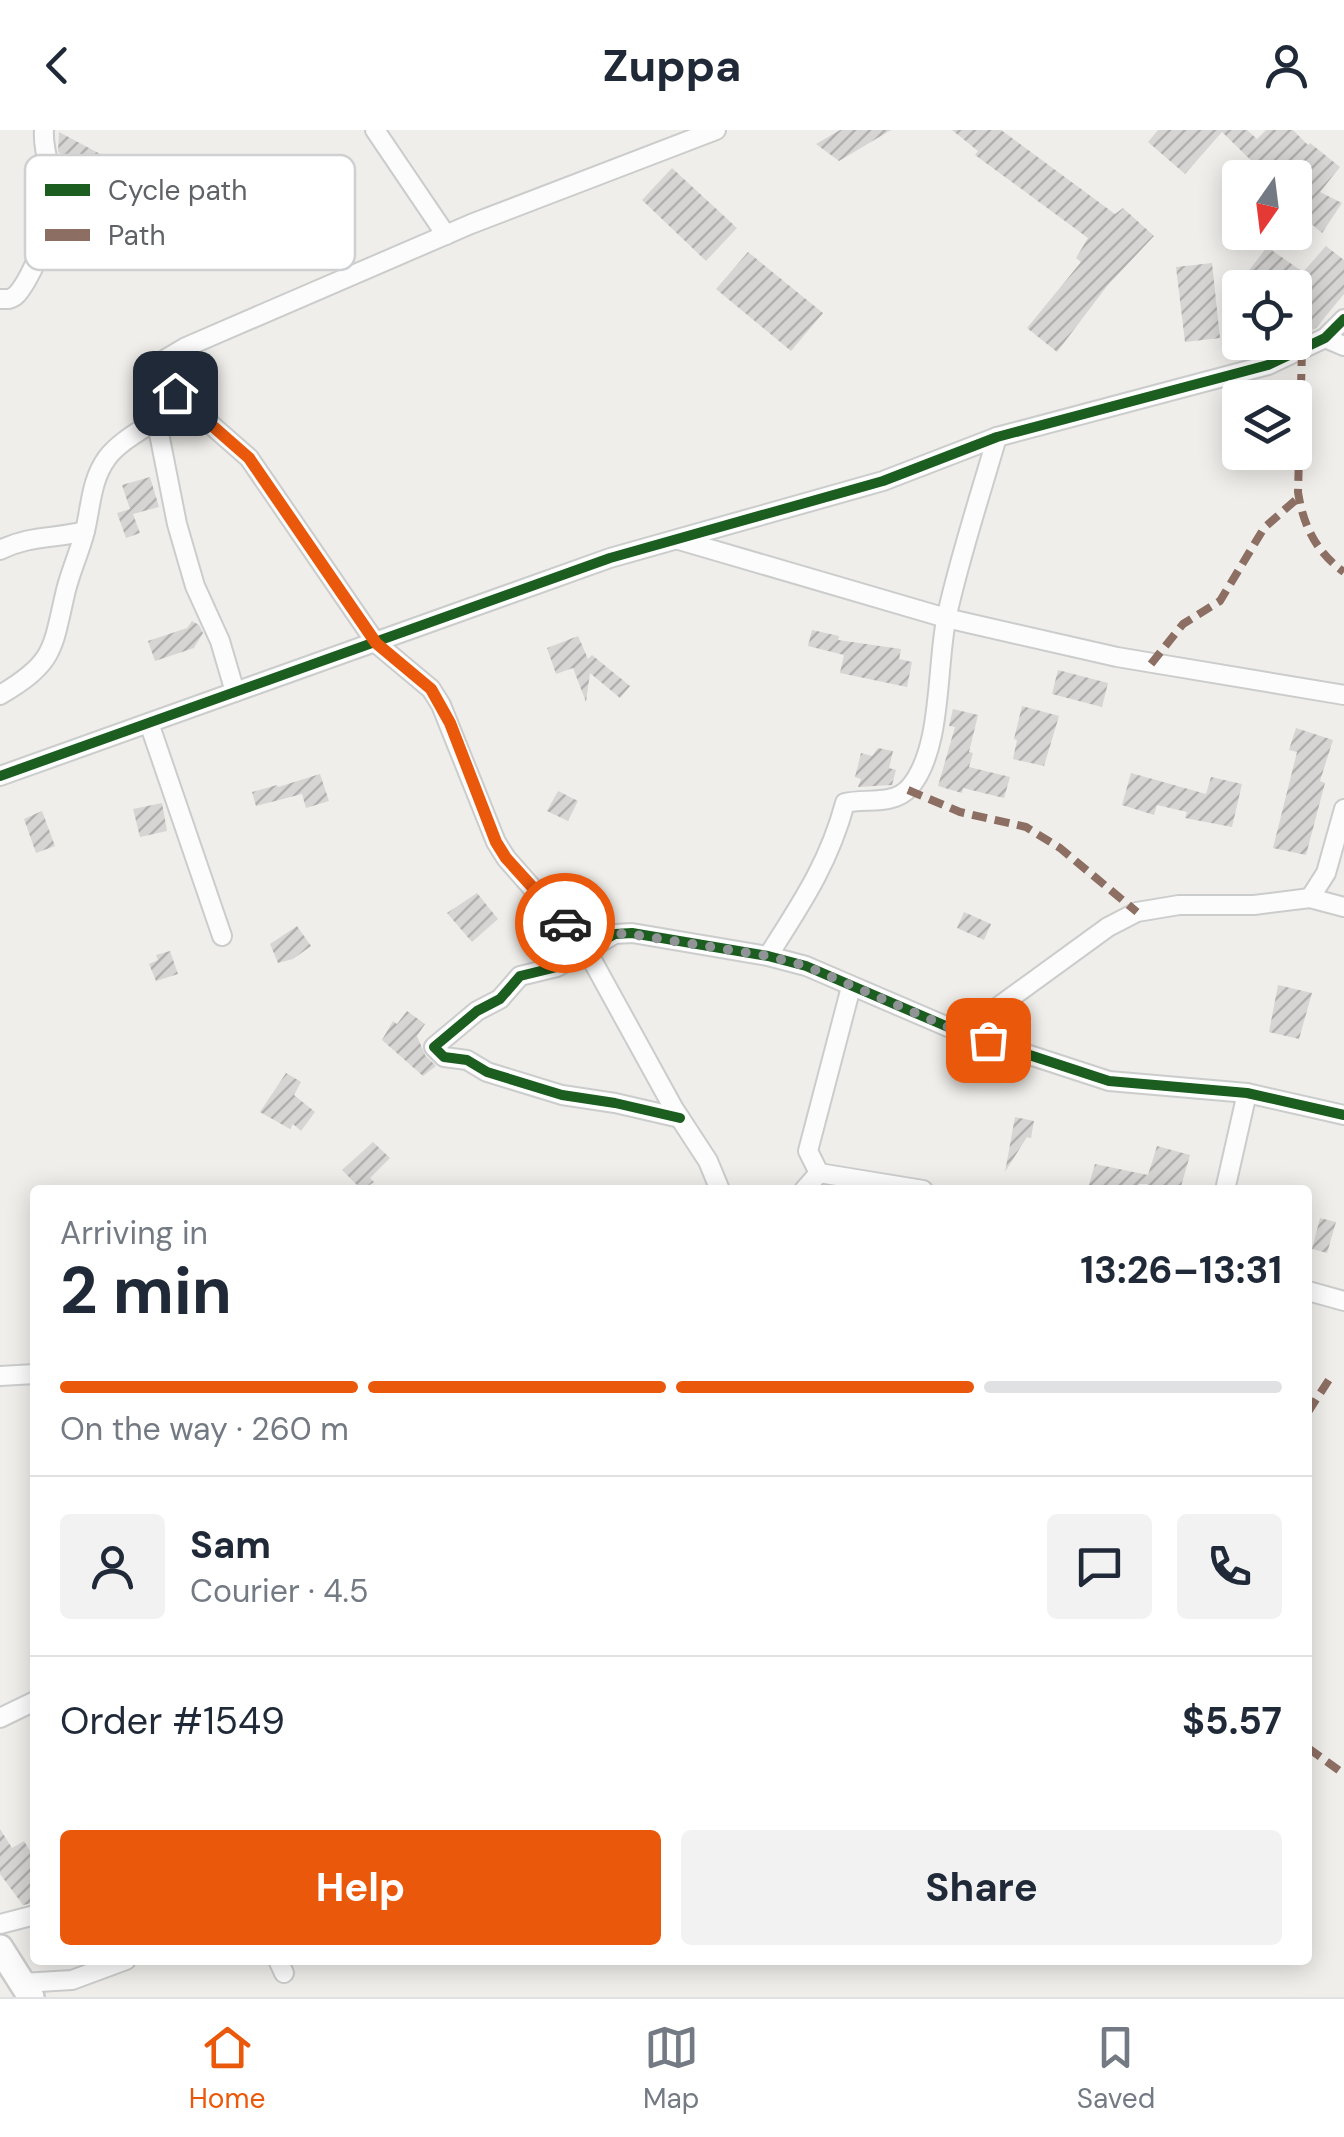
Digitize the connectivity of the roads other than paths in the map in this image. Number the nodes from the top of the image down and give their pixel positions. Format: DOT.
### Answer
graph roads {
  1 [pos="44,130"];
  2 [pos="375,130"];
  3 [pos="716,130"];
  4 [pos="44,155"];
  5 [pos="446,235"];
  6 [pos="30,270"];
  7 [pos="0,299"];
  8 [pos="1344,319"];
  9 [pos="1325,338"];
  10 [pos="1344,346"];
  11 [pos="151,372"];
  12 [pos="156,420"];
  13 [pos="997,437"];
  14 [pos="85,531"];
  15 [pos="679,540"];
  16 [pos="0,550"];
  17 [pos="946,618"];
  18 [pos="376,643"];
  19 [pos="236,692"];
  20 [pos="0,695"];
  21 [pos="1344,695"];
  22 [pos="148,723"];
  23 [pos="0,776"];
  24 [pos="1344,808"];
  25 [pos="1310,898"];
  26 [pos="1344,907"];
  27 [pos="222,936"];
  28 [pos="586,949"];
  29 [pos="768,956"];
  30 [pos="851,986"];
  31 [pos="962,1033"];
  32 [pos="1248,1093"];
  33 [pos="1344,1115"];
  34 [pos="680,1118"];
  35 [pos="820,1173"];
  36 [pos="718,1185"];
  37 [pos="809,1185"];
  38 [pos="893,1185"];
  39 [pos="1226,1185"];
  40 [pos="1312,1291"];
  41 [pos="1344,1301"];
  42 [pos="30,1374"];
  43 [pos="0,1376"];
  44 [pos="30,1703"];
  45 [pos="0,1718"];
  46 [pos="30,1916"];
  47 [pos="0,1924"];
  48 [pos="0,1948"];
  49 [pos="112,1965"];
  50 [pos="27,1990"];
  1 -- 4 [label="street"];
  2 -- 5 [label="street"];
  3 -- 5 [label="street"];
  5 -- 11 [label="street"];
  6 -- 7 [label="street"];
  8 -- 9 [label="street"];
  9 -- 10 [label="street"];
  9 -- 13 [label="street"];
  11 -- 12 [label="street"];
  11 -- 18 [label="street"];
  12 -- 14 [label="street"];
  12 -- 19 [label="street"];
  13 -- 15 [label="street"];
  13 -- 17 [label="street"];
  14 -- 16 [label="street"];
  14 -- 20 [label="street"];
  15 -- 17 [label="street"];
  15 -- 18 [label="street"];
  17 -- 21 [label="street"];
  17 -- 29 [label="street"];
  18 -- 19 [label="street"];
  18 -- 28 [label="street"];
  19 -- 22 [label="street"];
  22 -- 23 [label="street"];
  22 -- 27 [label="street"];
  24 -- 25 [label="street"];
  25 -- 26 [label="street"];
  25 -- 31 [label="street"];
  28 -- 29 [label="street"];
  28 -- 34 [label="street"];
  28 -- 34 [label="street"];
  29 -- 30 [label="street"];
  30 -- 31 [label="street"];
  30 -- 35 [label="street"];
  31 -- 32 [label="street"];
  32 -- 33 [label="street"];
  32 -- 39 [label="street"];
  34 -- 36 [label="street"];
  35 -- 37 [label="street"];
  35 -- 38 [label="street"];
  40 -- 41 [label="street"];
  42 -- 43 [label="street"];
  44 -- 45 [label="street"];
  46 -- 47 [label="street"];
  48 -- 50 [label="main road"];
  49 -- 50 [label="street"];
}
